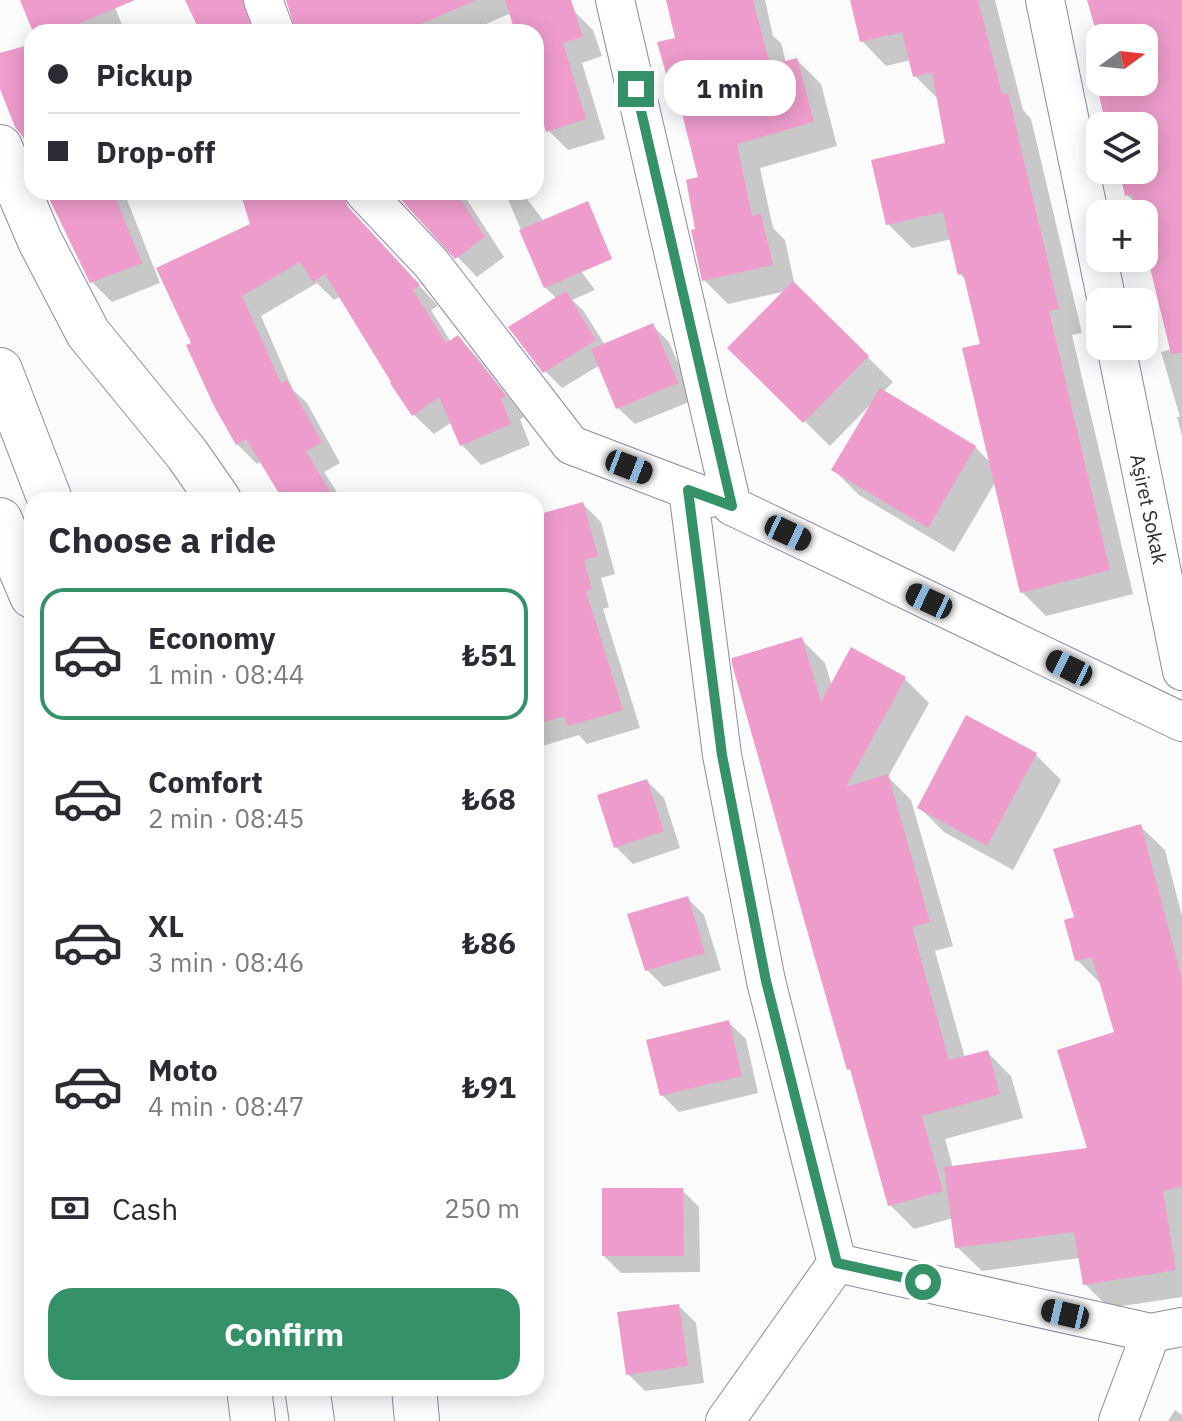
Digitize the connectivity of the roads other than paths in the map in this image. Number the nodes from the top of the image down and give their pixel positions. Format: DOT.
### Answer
graph roads {
  1 [pos="263,0"];
  2 [pos="615,0"];
  3 [pos="1045,0"];
  4 [pos="272,24"];
  5 [pos="0,147"];
  6 [pos="372,200"];
  7 [pos="1104,288"];
  8 [pos="1119,360"];
  9 [pos="0,370"];
  10 [pos="688,490"];
  11 [pos="47,492"];
  12 [pos="213,492"];
  13 [pos="732,506"];
  14 [pos="0,520"];
  15 [pos="24,577"];
  16 [pos="1182,671"];
  17 [pos="1182,722"];
  18 [pos="837,1263"];
  19 [pos="1166,1330"];
  20 [pos="250,1396"];
  21 [pos="308,1396"];
  22 [pos="415,1396"];
  23 [pos="253,1421"];
  24 [pos="312,1421"];
  25 [pos="417,1421"];
  26 [pos="725,1421"];
  27 [pos="1118,1421"];
  1 -- 4 [label="street"];
  2 -- 13 [label="street"];
  3 -- 7 [label="street"];
  5 -- 12 [label="street"];
  6 -- 10 [label="street"];
  8 -- 16 [label="street, Aşiret Sokak"];
  9 -- 11 [label="street"];
  10 -- 13 [label="street"];
  10 -- 18 [label="street"];
  13 -- 17 [label="street"];
  14 -- 15 [label="street"];
  18 -- 19 [label="street"];
  18 -- 26 [label="street"];
  19 -- 27 [label="street"];
  20 -- 23 [label="street"];
  21 -- 24 [label="street"];
  22 -- 25 [label="street"];
}
